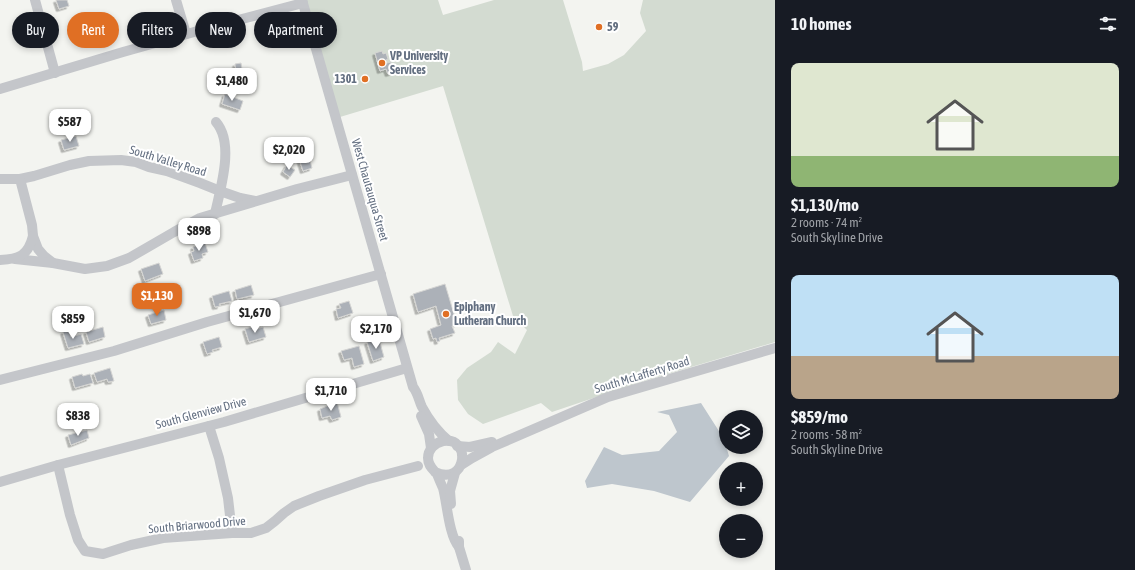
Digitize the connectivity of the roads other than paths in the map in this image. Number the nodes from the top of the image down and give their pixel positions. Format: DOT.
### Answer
graph roads {
  1 [pos="35,0"];
  2 [pos="176,0"];
  3 [pos="302,2"];
  4 [pos="180,12"];
  5 [pos="187,34"];
  6 [pos="137,48"];
  7 [pos="55,73"];
  8 [pos="0,88"];
  9 [pos="216,122"];
  10 [pos="352,175"];
  11 [pos="20,179"];
  12 [pos="0,180"];
  13 [pos="220,191"];
  14 [pos="258,201"];
  15 [pos="215,214"];
  16 [pos="33,236"];
  17 [pos="15,259"];
  18 [pos="0,260"];
  19 [pos="53,263"];
  20 [pos="381,274"];
  21 [pos="775,348"];
  22 [pos="407,368"];
  23 [pos="0,380"];
  24 [pos="413,387"];
  25 [pos="209,426"];
  26 [pos="519,435"];
  27 [pos="453,443"];
  28 [pos="431,448"];
  29 [pos="58,465"];
  30 [pos="418,466"];
  31 [pos="458,469"];
  32 [pos="435,472"];
  33 [pos="0,482"];
  34 [pos="232,533"];
  35 [pos="459,547"];
  36 [pos="466,570"];
  1 -- 7 [label="street"];
  2 -- 4 [label="street"];
  3 -- 5 [label="street"];
  3 -- 10 [label="street, West Chautauqua Street"];
  6 -- 7 [label="street"];
  7 -- 8 [label="street"];
  9 -- 13 [label="street"];
  10 -- 14 [label="street"];
  10 -- 20 [label="street, West Chautauqua Street"];
  11 -- 12 [label="street, South Valley Road"];
  11 -- 13 [label="street, South Valley Road"];
  11 -- 16 [label="street"];
  13 -- 14 [label="street, South Valley Road"];
  13 -- 15 [label="street"];
  14 -- 15 [label="street"];
  15 -- 19 [label="street"];
  16 -- 17 [label="street"];
  16 -- 19 [label="street"];
  17 -- 18 [label="street"];
  17 -- 19 [label="street"];
  20 -- 22 [label="street, West Chautauqua Street"];
  20 -- 23 [label="street"];
  21 -- 26 [label="street, South McLafferty Road"];
  22 -- 24 [label="street, West Chautauqua Street"];
  22 -- 25 [label="street, South Glenview Drive"];
  24 -- 27 [label="street, West Chautauqua Street"];
  24 -- 28 [label="street, West Chautauqua Street"];
  25 -- 29 [label="street, South Glenview Drive"];
  25 -- 34 [label="street"];
  26 -- 27 [label="street, South McLafferty Road"];
  26 -- 31 [label="street, South McLafferty Road"];
  27 -- 28 [label="street"];
  27 -- 31 [label="street, West Chautauqua Street"];
  28 -- 32 [label="street, West Chautauqua Street"];
  29 -- 33 [label="street, South Glenview Drive"];
  29 -- 34 [label="street, South Briarwood Drive"];
  30 -- 34 [label="street, South Briarwood Drive"];
  31 -- 32 [label="street"];
  31 -- 35 [label="street, West Chautauqua Street"];
  32 -- 35 [label="street, West Chautauqua Street"];
  35 -- 36 [label="street, West Chautauqua Street"];
}
